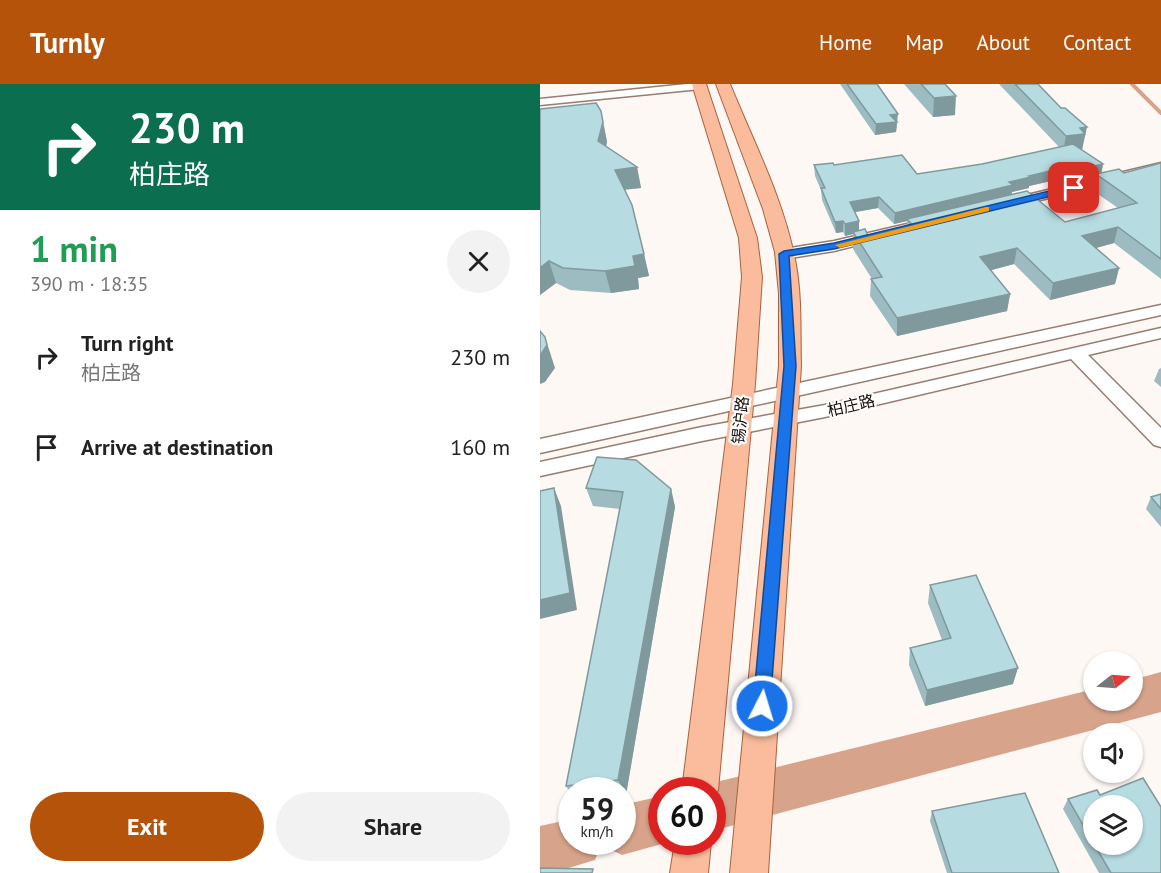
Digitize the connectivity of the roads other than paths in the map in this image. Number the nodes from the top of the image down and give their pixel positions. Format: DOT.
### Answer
graph roads {
  1 [pos="707,84"];
  2 [pos="540,102"];
  3 [pos="1161,167"];
  4 [pos="992,208"];
  5 [pos="947,219"];
  6 [pos="784,254"];
  7 [pos="1161,310"];
  8 [pos="1161,333"];
  9 [pos="1075,353"];
  10 [pos="788,392"];
  11 [pos="742,402"];
  12 [pos="785,419"];
  13 [pos="739,427"];
  14 [pos="1161,440"];
  15 [pos="540,447"];
  16 [pos="540,469"];
  17 [pos="702,776"];
  18 [pos="749,866"];
  1 -- 2 [label="street"];
  1 -- 6 [label="main road"];
  1 -- 11 [label="main road, 锡沪路"];
  3 -- 4 [label="street"];
  5 -- 6 [label="street"];
  6 -- 10 [label="main road"];
  7 -- 10 [label="street, 柏庄路"];
  8 -- 9 [label="street, 柏庄路"];
  9 -- 12 [label="street, 柏庄路"];
  9 -- 14 [label="street"];
  10 -- 11 [label="street, 柏庄路"];
  10 -- 12 [label="main road"];
  11 -- 13 [label="main road, 锡沪路"];
  11 -- 15 [label="street, 柏庄路"];
  12 -- 13 [label="street, 柏庄路"];
  12 -- 18 [label="main road"];
  13 -- 16 [label="street, 柏庄路"];
  13 -- 17 [label="main road, 锡沪路"];
}
